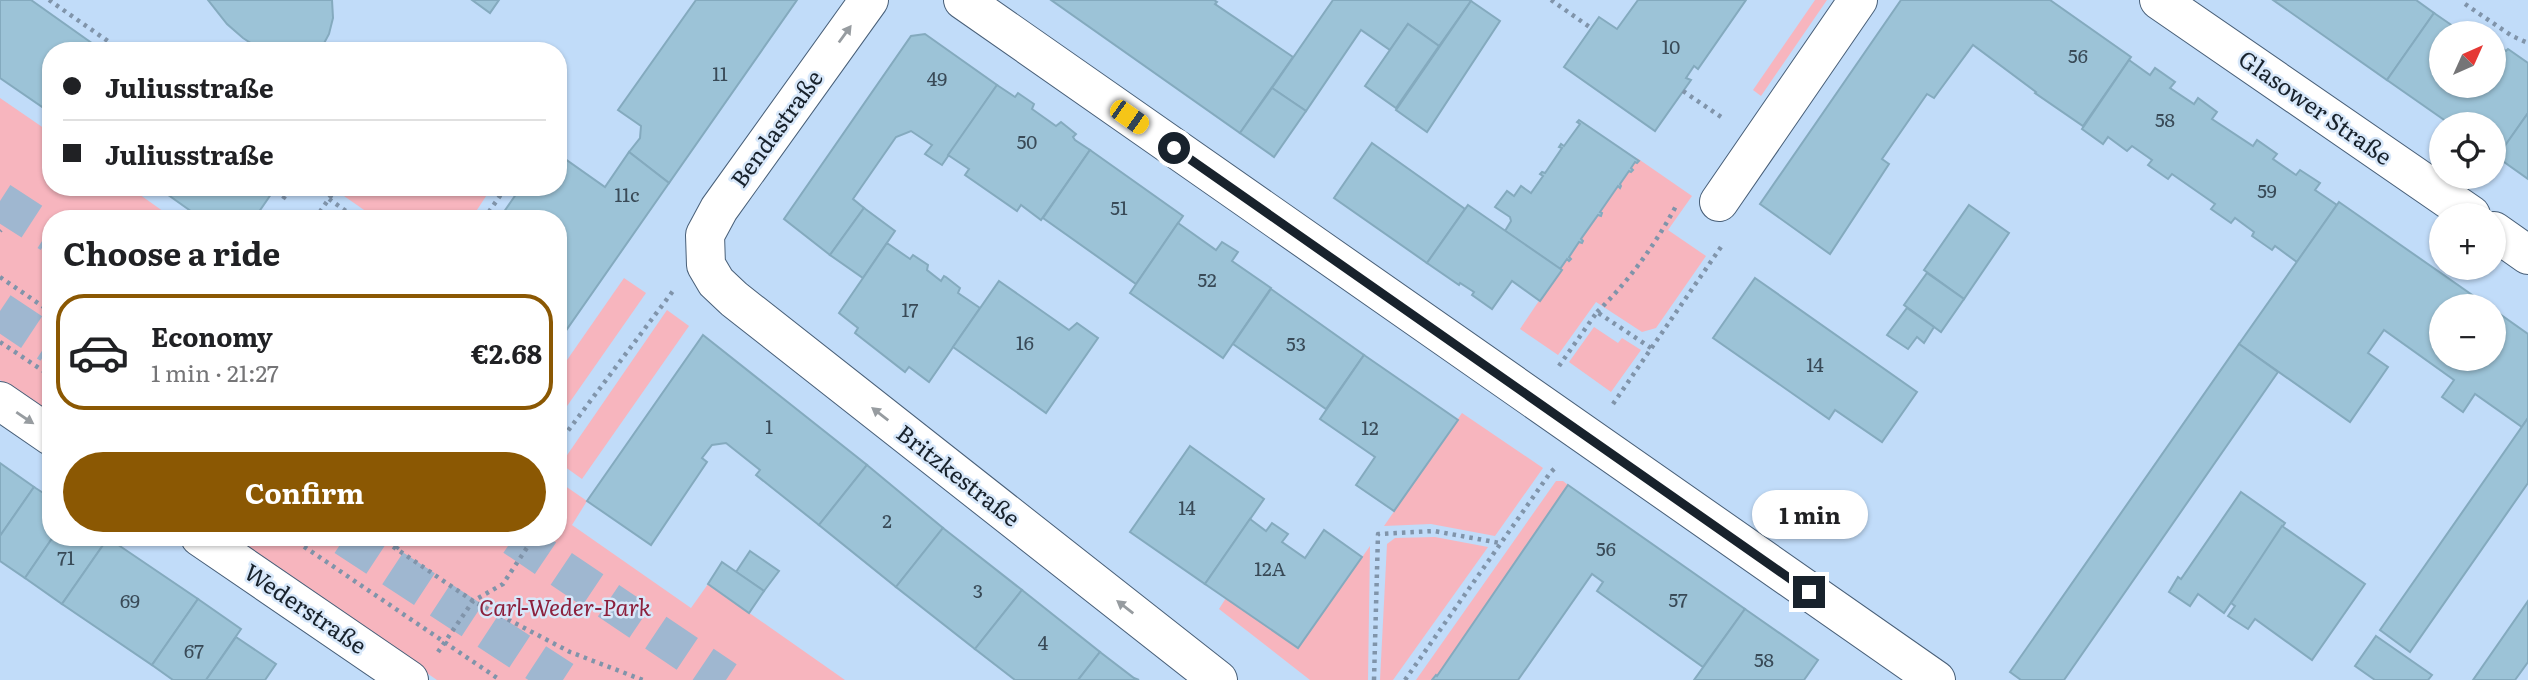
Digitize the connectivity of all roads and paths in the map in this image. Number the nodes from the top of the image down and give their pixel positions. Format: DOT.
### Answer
graph roads {
  1 [pos="49,0"];
  2 [pos="869,0"];
  3 [pos="963,0"];
  4 [pos="1550,0"];
  5 [pos="1858,0"];
  6 [pos="2159,0"];
  7 [pos="2465,4"];
  8 [pos="1591,28"];
  9 [pos="109,42"];
  10 [pos="2528,43"];
  11 [pos="1683,91"];
  12 [pos="1726,132"];
  13 [pos="285,196"];
  14 [pos="331,196"];
  15 [pos="283,199"];
  16 [pos="329,199"];
  17 [pos="1678,202"];
  18 [pos="1719,202"];
  19 [pos="2454,203"];
  20 [pos="322,210"];
  21 [pos="344,210"];
  22 [pos="1728,238"];
  23 [pos="2506,239"];
  24 [pos="2528,255"];
  25 [pos="706,265"];
  26 [pos="0,277"];
  27 [pos="42,306"];
  28 [pos="1597,312"];
  29 [pos="0,342"];
  30 [pos="1651,348"];
  31 [pos="1559,366"];
  32 [pos="42,370"];
  33 [pos="0,401"];
  34 [pos="1613,404"];
  35 [pos="42,430"];
  36 [pos="567,432"];
  37 [pos="1555,468"];
  38 [pos="1500,543"];
  39 [pos="216,546"];
  40 [pos="303,546"];
  41 [pos="392,546"];
  42 [pos="398,546"];
  43 [pos="528,546"];
  44 [pos="396,549"];
  45 [pos="473,601"];
  46 [pos="446,642"];
  47 [pos="421,670"];
  48 [pos="500,680"];
  49 [pos="643,680"];
  50 [pos="1218,680"];
  51 [pos="1374,680"];
  52 [pos="1405,680"];
  53 [pos="1936,680"];
  1 -- 9 [label="path"];
  25 -- 2 [label="street, Bendastraße, one-way"];
  3 -- 53 [label="street"];
  4 -- 8 [label="path"];
  5 -- 18 [label="street"];
  6 -- 19 [label="street, Glasower Straße"];
  7 -- 10 [label="path"];
  11 -- 12 [label="path"];
  13 -- 15 [label="path"];
  14 -- 16 [label="path"];
  16 -- 20 [label="path"];
  16 -- 21 [label="path"];
  17 -- 28 [label="path"];
  22 -- 30 [label="path"];
  23 -- 24 [label="street"];
  25 -- 36 [label="path"];
  50 -- 25 [label="street, Britzkestraße, one-way"];
  26 -- 27 [label="path"];
  28 -- 30 [label="path"];
  28 -- 31 [label="path"];
  29 -- 32 [label="path"];
  30 -- 34 [label="path"];
  33 -- 35 [label="street, one-way"];
  37 -- 38 [label="path"];
  38 -- 51 [label="path"];
  38 -- 52 [label="path"];
  39 -- 47 [label="street, Wederstraße"];
  40 -- 46 [label="path"];
  41 -- 44 [label="path"];
  42 -- 44 [label="path"];
  43 -- 45 [label="path"];
  44 -- 45 [label="path"];
  45 -- 46 [label="path"];
  45 -- 49 [label="path"];
  46 -- 47 [label="path"];
  46 -- 48 [label="path"];
}
